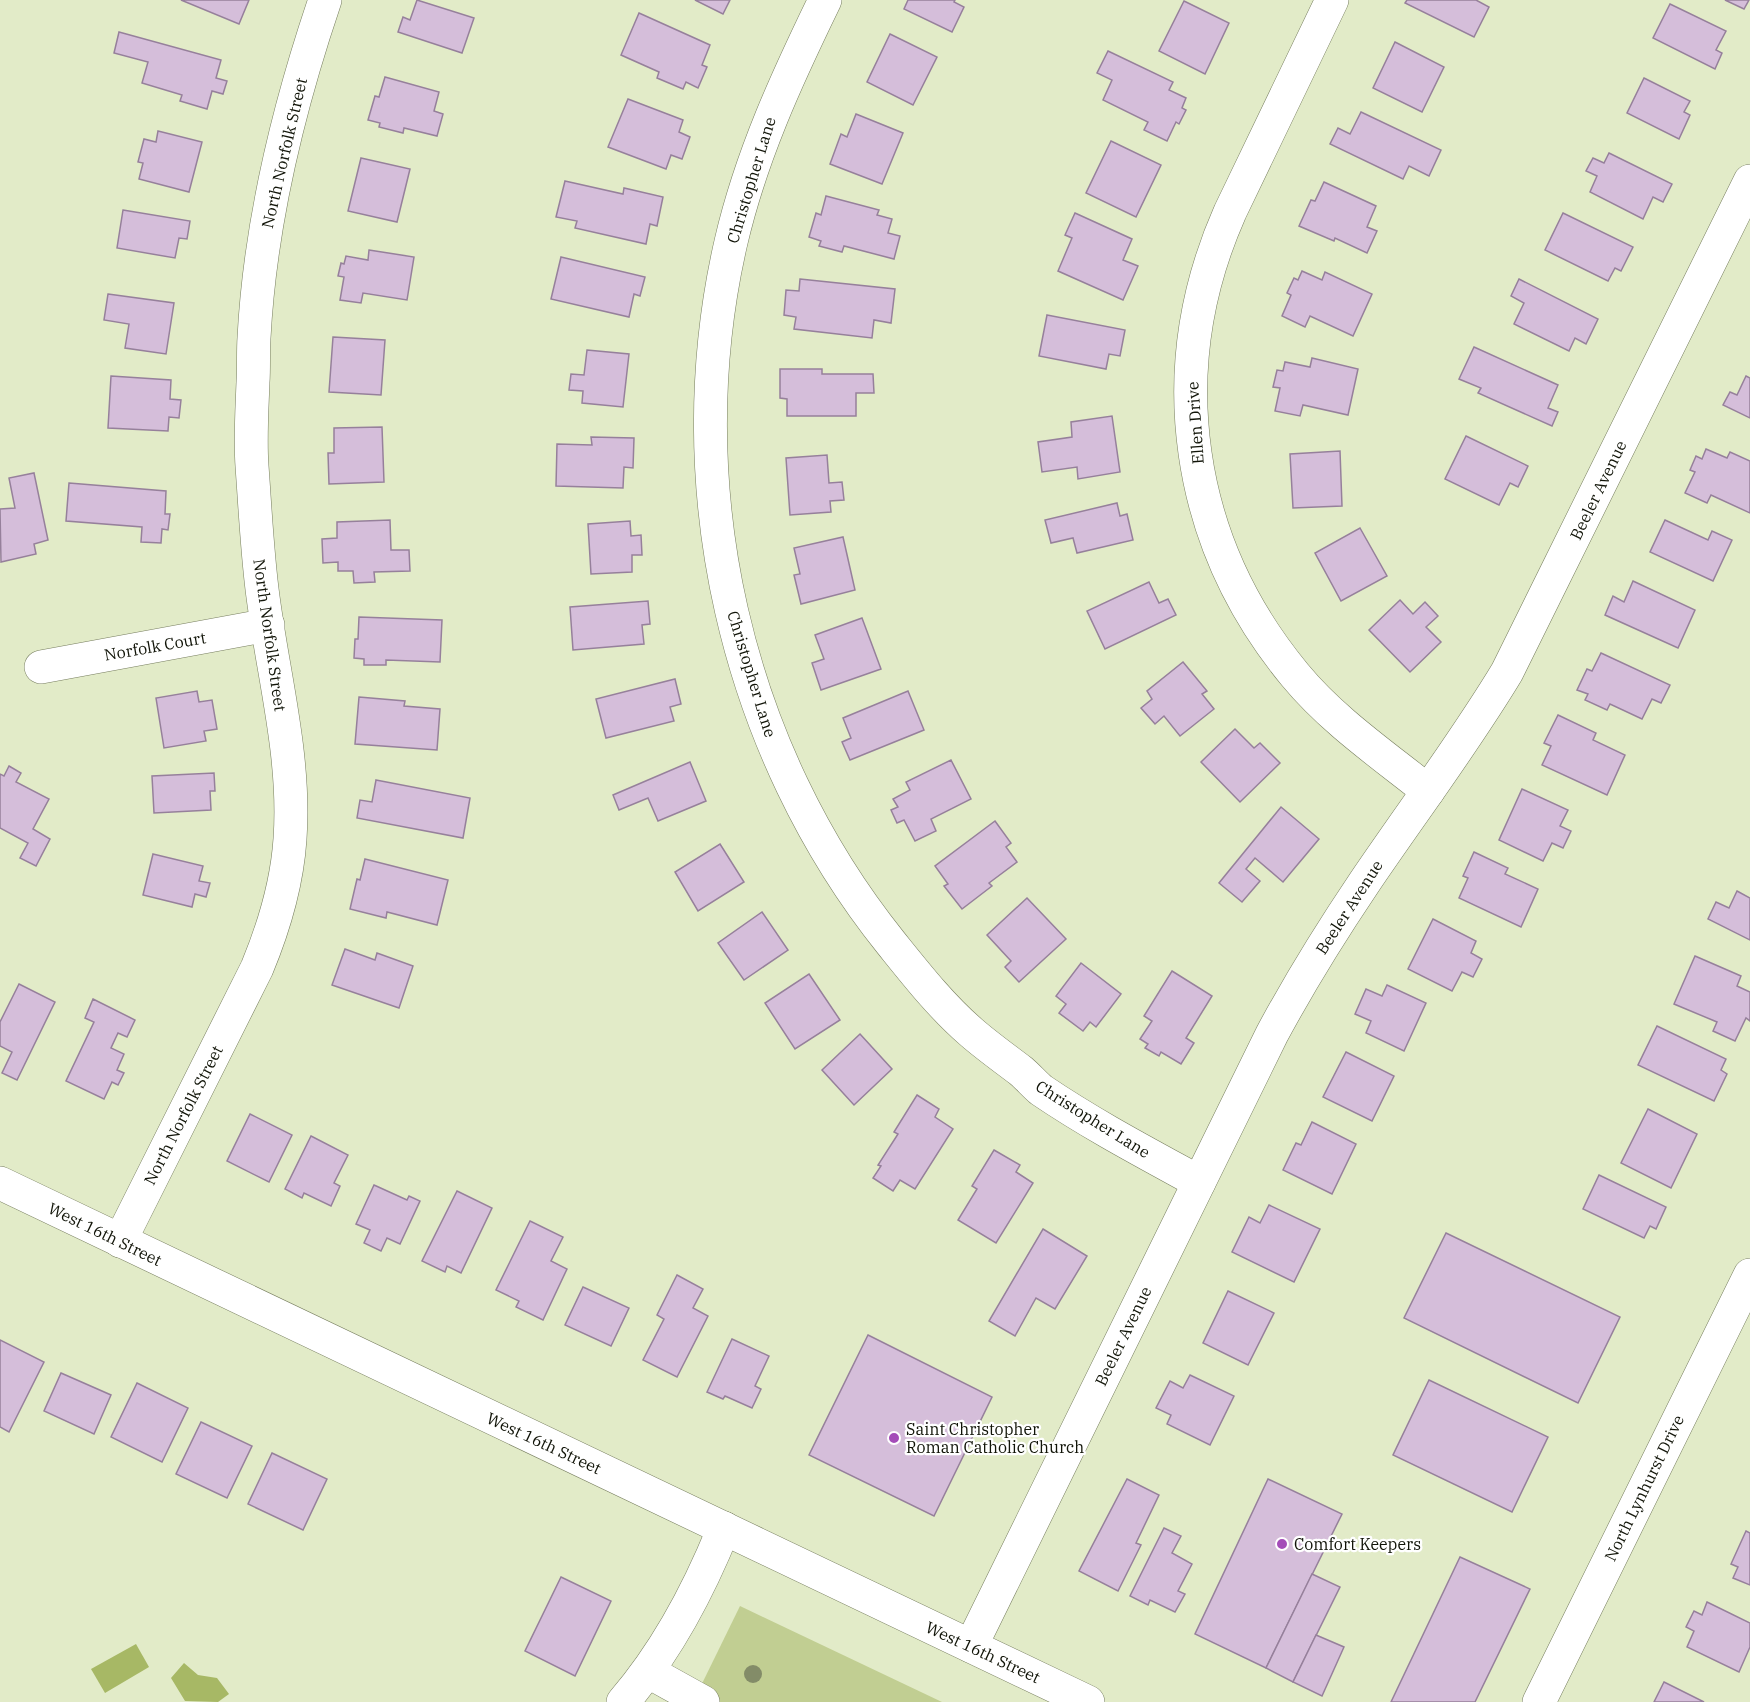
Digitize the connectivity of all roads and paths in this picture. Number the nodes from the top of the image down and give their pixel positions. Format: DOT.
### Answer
graph roads {
  1 [pos="325,0"];
  2 [pos="825,0"];
  3 [pos="1332,0"];
  4 [pos="1750,181"];
  5 [pos="268,625"];
  6 [pos="42,667"];
  7 [pos="1428,791"];
  8 [pos="1199,1182"];
  9 [pos="0,1183"];
  10 [pos="120,1241"];
  11 [pos="1750,1275"];
  12 [pos="724,1528"];
  13 [pos="971,1646"];
  14 [pos="649,1672"];
  15 [pos="623,1702"];
  16 [pos="703,1702"];
  17 [pos="1088,1702"];
  18 [pos="1539,1702"];
  1 -- 5 [label="street, North Norfolk Street"];
  2 -- 8 [label="street, Christopher Lane"];
  3 -- 7 [label="street, Ellen Drive"];
  4 -- 7 [label="street, Beeler Avenue"];
  5 -- 6 [label="street, Norfolk Court"];
  5 -- 10 [label="street, North Norfolk Street"];
  7 -- 8 [label="street, Beeler Avenue"];
  8 -- 13 [label="street, Beeler Avenue"];
  9 -- 10 [label="street, West 16th Street"];
  10 -- 12 [label="street, West 16th Street"];
  11 -- 18 [label="street, North Lynhurst Drive"];
  12 -- 13 [label="street, West 16th Street"];
  12 -- 14 [label="street"];
  13 -- 17 [label="street, West 16th Street"];
  14 -- 15 [label="street"];
  14 -- 16 [label="street"];
}
